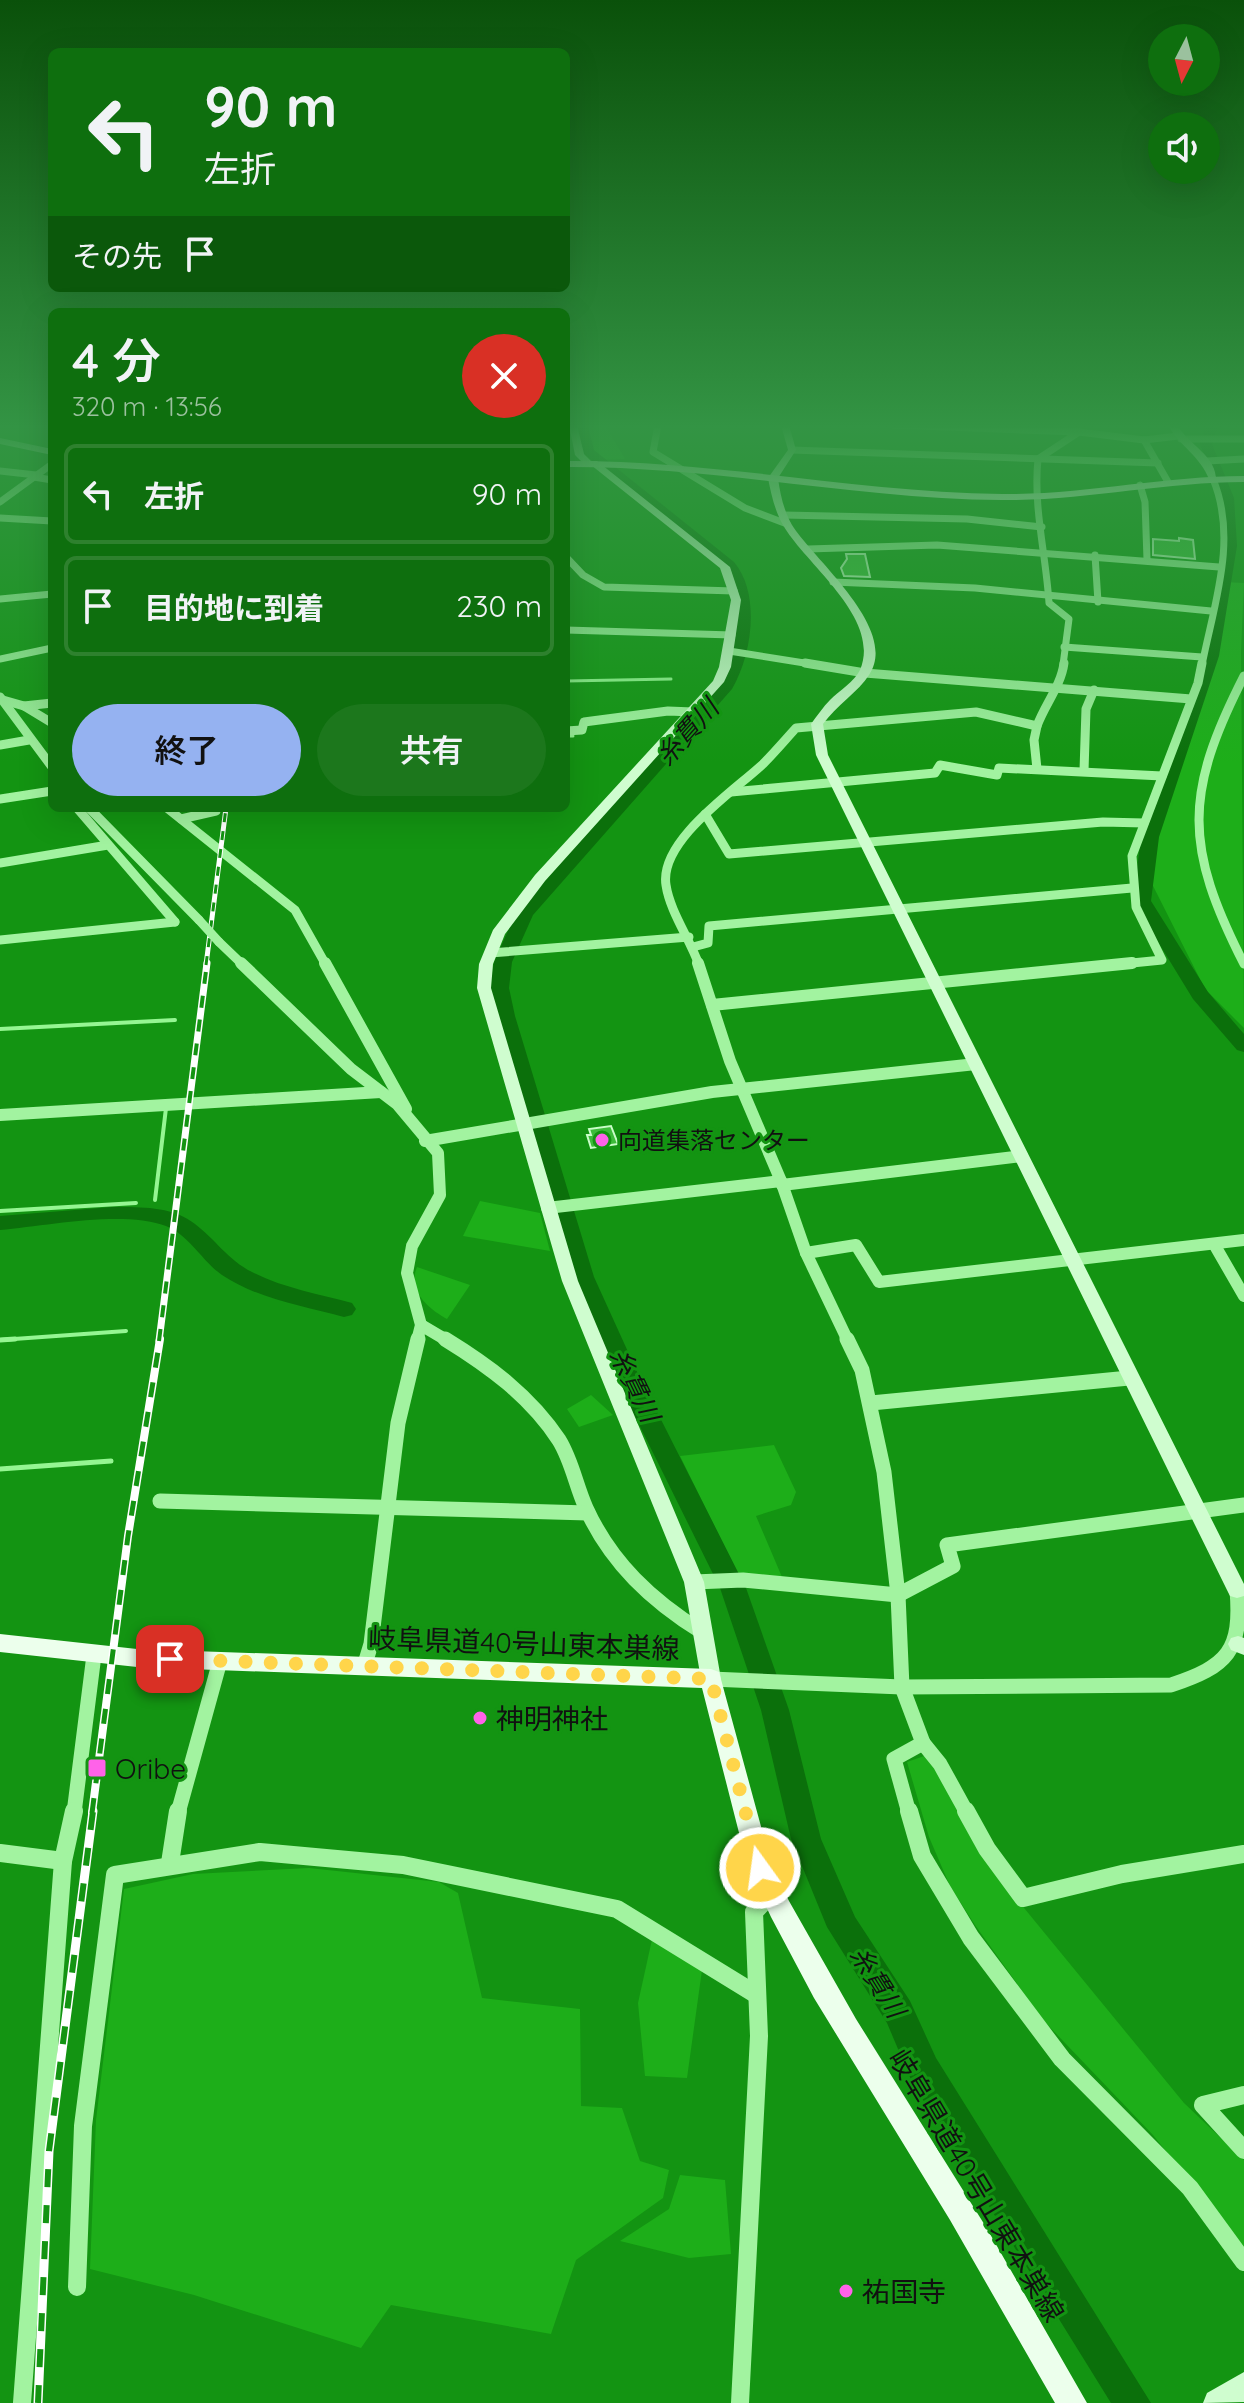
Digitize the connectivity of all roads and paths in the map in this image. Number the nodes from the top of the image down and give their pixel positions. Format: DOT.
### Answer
graph roads {
  1 [pos="687,537"];
  2 [pos="799,537"];
  3 [pos="1044,537"];
  4 [pos="1143,537"];
  5 [pos="1226,537"];
  6 [pos="808,549"];
  7 [pos="1046,552"];
  8 [pos="1095,555"];
  9 [pos="1147,559"];
  10 [pos="570,561"];
  11 [pos="1219,567"];
  12 [pos="833,582"];
  13 [pos="734,591"];
  14 [pos="48,594"];
  15 [pos="1048,594"];
  16 [pos="0,599"];
  17 [pos="1098,602"];
  18 [pos="1211,611"];
  19 [pos="570,630"];
  20 [pos="732,635"];
  21 [pos="1064,647"];
  22 [pos="48,649"];
  23 [pos="735,651"];
  24 [pos="1202,657"];
  25 [pos="0,659"];
  26 [pos="865,673"];
  27 [pos="1244,676"];
  28 [pos="1058,688"];
  29 [pos="1094,690"];
  30 [pos="1,699"];
  31 [pos="1191,699"];
  32 [pos="48,703"];
  33 [pos="24,706"];
  34 [pos="693,712"];
  35 [pos="48,721"];
  36 [pos="817,724"];
  37 [pos="1037,726"];
  38 [pos="570,731"];
  39 [pos="29,740"];
  40 [pos="0,745"];
  41 [pos="48,762"];
  42 [pos="1037,769"];
  43 [pos="1084,771"];
  44 [pos="1162,776"];
  45 [pos="834,781"];
  46 [pos="48,792"];
  47 [pos="727,792"];
  48 [pos="0,799"];
  49 [pos="80,812"];
  50 [pos="93,812"];
  51 [pos="172,812"];
  52 [pos="212,812"];
  53 [pos="705,814"];
  54 [pos="181,819"];
  55 [pos="1144,823"];
  56 [pos="865,842"];
  57 [pos="108,845"];
  58 [pos="0,863"];
  59 [pos="1132,888"];
  60 [pos="898,909"];
  61 [pos="0,940"];
  62 [pos="691,942"];
  63 [pos="500,953"];
  64 [pos="1244,964"];
  65 [pos="935,983"];
  66 [pos="712,1005"];
  67 [pos="976,1064"];
  68 [pos="742,1088"];
  69 [pos="381,1092"];
  70 [pos="0,1115"];
  71 [pos="409,1116"];
  72 [pos="528,1124"];
  73 [pos="425,1141"];
  74 [pos="1022,1156"];
  75 [pos="782,1183"];
  76 [pos="558,1206"];
  77 [pos="1244,1240"];
  78 [pos="1214,1244"];
  79 [pos="806,1253"];
  80 [pos="1075,1261"];
  81 [pos="1244,1296"];
  82 [pos="421,1324"];
  83 [pos="1129,1378"];
  84 [pos="871,1403"];
  85 [pos="160,1501"];
  86 [pos="1244,1505"];
  87 [pos="388,1509"];
  88 [pos="1198,1511"];
  89 [pos="588,1513"];
  90 [pos="704,1580"];
  91 [pos="1237,1590"];
  92 [pos="898,1595"];
  93 [pos="702,1632"];
  94 [pos="0,1643"];
  95 [pos="1241,1646"];
  96 [pos="94,1655"];
  97 [pos="220,1661"];
  98 [pos="364,1667"];
  99 [pos="711,1679"];
  100 [pos="902,1687"];
  101 [pos="923,1743"];
  102 [pos="0,1853"];
  103 [pos="1244,1854"];
  104 [pos="63,1861"];
  105 [pos="170,1863"];
  106 [pos="772,1893"];
  107 [pos="757,1995"];
  108 [pos="1244,2095"];
  109 [pos="1244,2150"];
  110 [pos="1244,2262"];
  111 [pos="77,2287"];
  112 [pos="1244,2386"];
  113 [pos="22,2403"];
  114 [pos="740,2403"];
  115 [pos="1072,2403"];
  116 [pos="1217,2403"];
  1 -- 13 [label="street"];
  2 -- 6 [label="street"];
  3 -- 7 [label="street"];
  4 -- 9 [label="street"];
  5 -- 11 [label="street"];
  6 -- 7 [label="street"];
  6 -- 12 [label="street"];
  7 -- 8 [label="street"];
  7 -- 15 [label="street"];
  8 -- 9 [label="street"];
  8 -- 17 [label="street"];
  9 -- 11 [label="street"];
  10 -- 13 [label="street"];
  11 -- 18 [label="street"];
  12 -- 15 [label="street"];
  12 -- 26 [label="street"];
  13 -- 20 [label="street"];
  14 -- 16 [label="street"];
  15 -- 17 [label="street"];
  15 -- 21 [label="street"];
  17 -- 18 [label="street"];
  18 -- 24 [label="street"];
  19 -- 20 [label="street"];
  20 -- 23 [label="street"];
  21 -- 24 [label="street"];
  21 -- 28 [label="street"];
  22 -- 25 [label="street"];
  23 -- 26 [label="street"];
  23 -- 34 [label="street"];
  24 -- 31 [label="street"];
  26 -- 28 [label="street"];
  26 -- 36 [label="street"];
  27 -- 64 [label="street"];
  28 -- 29 [label="street"];
  28 -- 37 [label="street"];
  29 -- 31 [label="street"];
  29 -- 43 [label="street"];
  30 -- 33 [label="street"];
  30 -- 39 [label="street"];
  31 -- 44 [label="street"];
  32 -- 33 [label="street"];
  33 -- 35 [label="street"];
  34 -- 38 [label="street"];
  34 -- 63 [label="street"];
  36 -- 37 [label="street"];
  36 -- 45 [label="street"];
  36 -- 47 [label="street"];
  37 -- 42 [label="street"];
  39 -- 40 [label="street"];
  39 -- 41 [label="street"];
  42 -- 43 [label="street"];
  42 -- 45 [label="street"];
  43 -- 44 [label="street"];
  44 -- 55 [label="street"];
  45 -- 47 [label="street"];
  45 -- 56 [label="street"];
  46 -- 48 [label="street"];
  47 -- 53 [label="street"];
  49 -- 57 [label="street"];
  50 -- 69 [label="street, bridge"];
  51 -- 54 [label="street"];
  52 -- 54 [label="street"];
  53 -- 56 [label="street"];
  53 -- 62 [label="street"];
  54 -- 71 [label="street"];
  55 -- 56 [label="street"];
  55 -- 59 [label="street"];
  56 -- 60 [label="street"];
  57 -- 58 [label="street"];
  57 -- 61 [label="street"];
  59 -- 60 [label="street"];
  59 -- 65 [label="street"];
  60 -- 62 [label="street"];
  60 -- 65 [label="street"];
  62 -- 63 [label="street"];
  62 -- 66 [label="street"];
  63 -- 72 [label="street"];
  65 -- 66 [label="street"];
  65 -- 67 [label="street"];
  66 -- 68 [label="street"];
  67 -- 68 [label="street"];
  67 -- 74 [label="street"];
  68 -- 72 [label="street"];
  68 -- 75 [label="street"];
  69 -- 70 [label="street"];
  69 -- 71 [label="street"];
  71 -- 73 [label="street"];
  72 -- 73 [label="street"];
  72 -- 76 [label="street"];
  73 -- 82 [label="street"];
  74 -- 75 [label="street"];
  74 -- 80 [label="street"];
  75 -- 76 [label="street"];
  75 -- 79 [label="street"];
  76 -- 90 [label="street"];
  77 -- 78 [label="street"];
  78 -- 80 [label="street"];
  78 -- 81 [label="street"];
  79 -- 80 [label="street"];
  79 -- 84 [label="street"];
  80 -- 83 [label="street"];
  82 -- 87 [label="street"];
  82 -- 89 [label="street"];
  83 -- 84 [label="street"];
  83 -- 88 [label="street"];
  84 -- 92 [label="street"];
  85 -- 87 [label="street"];
  86 -- 88 [label="street"];
  87 -- 89 [label="street"];
  87 -- 98 [label="street"];
  88 -- 91 [label="street"];
  88 -- 92 [label="street"];
  89 -- 93 [label="street"];
  90 -- 92 [label="street"];
  90 -- 93 [label="street"];
  91 -- 95 [label="street"];
  92 -- 100 [label="street"];
  93 -- 99 [label="street"];
  94 -- 96 [label="main road, 岐阜県道40号山東本巣線"];
  95 -- 100 [label="street"];
  96 -- 97 [label="main road, 岐阜県道40号山東本巣線"];
  96 -- 104 [label="street"];
  97 -- 98 [label="main road, 岐阜県道40号山東本巣線"];
  97 -- 105 [label="street"];
  98 -- 99 [label="main road, 岐阜県道40号山東本巣線"];
  99 -- 100 [label="street"];
  99 -- 106 [label="main road, 岐阜県道40号山東本巣線"];
  100 -- 101 [label="street"];
  101 -- 103 [label="street"];
  101 -- 110 [label="street"];
  102 -- 104 [label="street"];
  104 -- 113 [label="street"];
  105 -- 107 [label="street"];
  105 -- 111 [label="street"];
  106 -- 107 [label="street"];
  106 -- 115 [label="main road, 岐阜県道40号山東本巣線"];
  107 -- 114 [label="street"];
  108 -- 109 [label="street"];
  112 -- 116 [label="street"];
}
